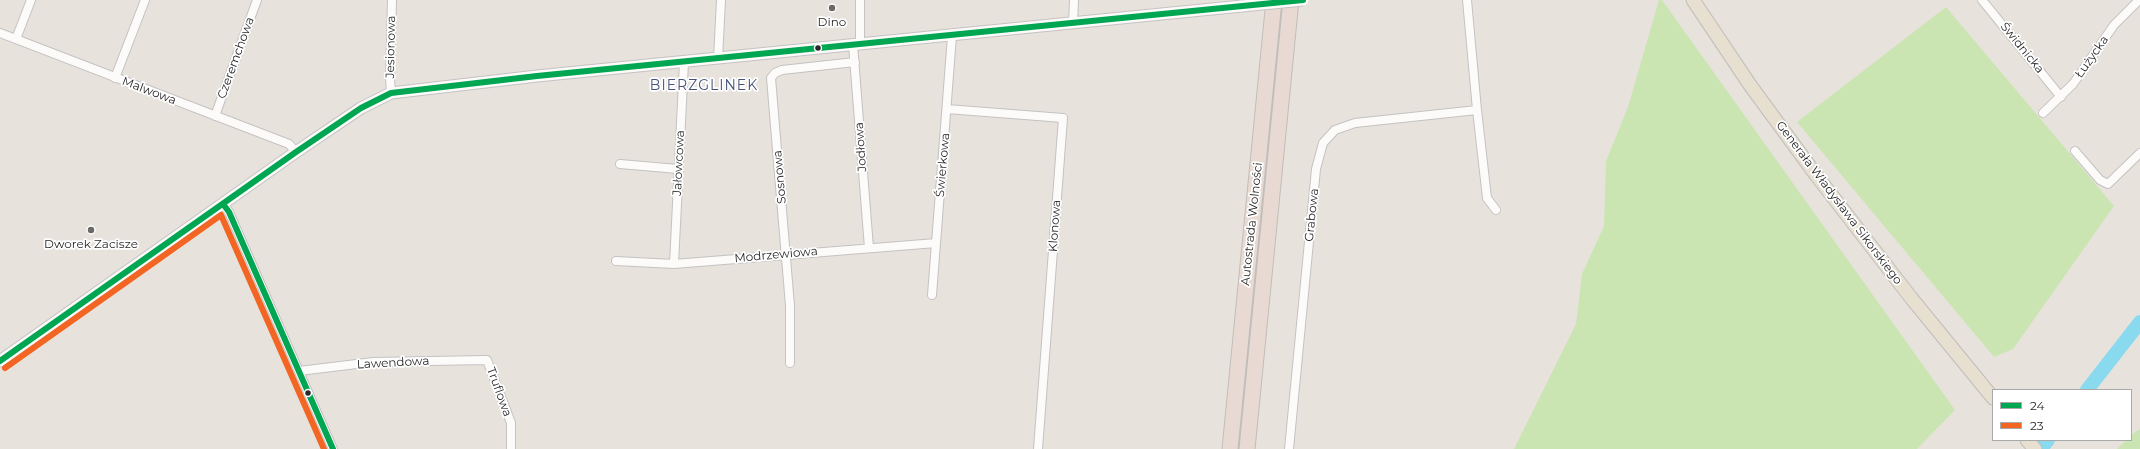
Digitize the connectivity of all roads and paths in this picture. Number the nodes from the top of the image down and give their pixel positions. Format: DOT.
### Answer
graph roads {
  1 [pos="31,0"];
  2 [pos="145,0"];
  3 [pos="257,0"];
  4 [pos="392,0"];
  5 [pos="721,0"];
  6 [pos="860,0"];
  7 [pos="1074,0"];
  8 [pos="1274,0"];
  9 [pos="1291,0"];
  10 [pos="1303,0"];
  11 [pos="1467,0"];
  12 [pos="1693,0"];
  13 [pos="1982,0"];
  14 [pos="2139,0"];
  15 [pos="1073,24"];
  16 [pos="0,33"];
  17 [pos="952,36"];
  18 [pos="16,39"];
  19 [pos="857,45"];
  20 [pos="718,59"];
  21 [pos="684,62"];
  22 [pos="854,62"];
  23 [pos="115,78"];
  24 [pos="391,93"];
  25 [pos="2061,96"];
  26 [pos="947,109"];
  27 [pos="1477,110"];
  28 [pos="2042,113"];
  29 [pos="215,116"];
  30 [pos="2074,151"];
  31 [pos="296,152"];
  32 [pos="2140,153"];
  33 [pos="620,164"];
  34 [pos="678,168"];
  35 [pos="223,204"];
  36 [pos="1496,210"];
  37 [pos="936,242"];
  38 [pos="869,248"];
  39 [pos="786,255"];
  40 [pos="616,261"];
  41 [pos="674,264"];
  42 [pos="932,295"];
  43 [pos="487,360"];
  44 [pos="0,361"];
  45 [pos="790,363"];
  46 [pos="299,372"];
  47 [pos="1992,397"];
  48 [pos="2028,441"];
  49 [pos="333,449"];
  50 [pos="511,449"];
  51 [pos="1038,449"];
  52 [pos="1230,449"];
  53 [pos="1247,449"];
  54 [pos="1289,449"];
  55 [pos="2035,449"];
  1 -- 18 [label="street"];
  2 -- 23 [label="street"];
  3 -- 29 [label="street, Czeremchowa"];
  4 -- 24 [label="street, Jesionowa"];
  5 -- 20 [label="street"];
  6 -- 19 [label="street, Jodłowa"];
  7 -- 15 [label="street"];
  8 -- 52 [label="highway, Autostrada Wolności"];
  9 -- 53 [label="highway, Autostrada Wolności"];
  10 -- 15 [label="main road, bridge"];
  11 -- 27 [label="street"];
  12 -- 47 [label="main road, Generała Władysława Sikorskiego"];
  13 -- 25 [label="street, Świdnicka"];
  14 -- 25 [label="street, Łużycka"];
  15 -- 17 [label="main road"];
  16 -- 18 [label="street, Malwowa"];
  17 -- 19 [label="main road"];
  17 -- 26 [label="street, Świerkowa"];
  18 -- 23 [label="street, Malwowa"];
  19 -- 20 [label="main road"];
  19 -- 22 [label="street, Jodłowa"];
  20 -- 21 [label="main road"];
  21 -- 24 [label="main road"];
  21 -- 34 [label="street, Jałowcowa"];
  22 -- 38 [label="street, Jodłowa"];
  22 -- 39 [label="street, Sosnowa"];
  23 -- 29 [label="street, Malwowa"];
  24 -- 31 [label="main road"];
  25 -- 28 [label="street, Łużycka"];
  26 -- 37 [label="street, Świerkowa"];
  26 -- 51 [label="street, Klonowa"];
  27 -- 36 [label="street"];
  27 -- 54 [label="street, Grabowa"];
  29 -- 31 [label="street, Malwowa"];
  30 -- 32 [label="street"];
  31 -- 35 [label="main road"];
  33 -- 34 [label="street"];
  34 -- 41 [label="street, Jałowcowa"];
  35 -- 44 [label="main road"];
  35 -- 46 [label="street"];
  37 -- 38 [label="street, Modrzewiowa"];
  37 -- 42 [label="street, Świerkowa"];
  38 -- 39 [label="street, Modrzewiowa"];
  39 -- 41 [label="street, Modrzewiowa"];
  39 -- 45 [label="street, Sosnowa"];
  40 -- 41 [label="street, Modrzewiowa"];
  43 -- 46 [label="street, Lawendowa"];
  43 -- 50 [label="street, Truflowa"];
  46 -- 49 [label="street"];
  48 -- 55 [label="main road"];
}
